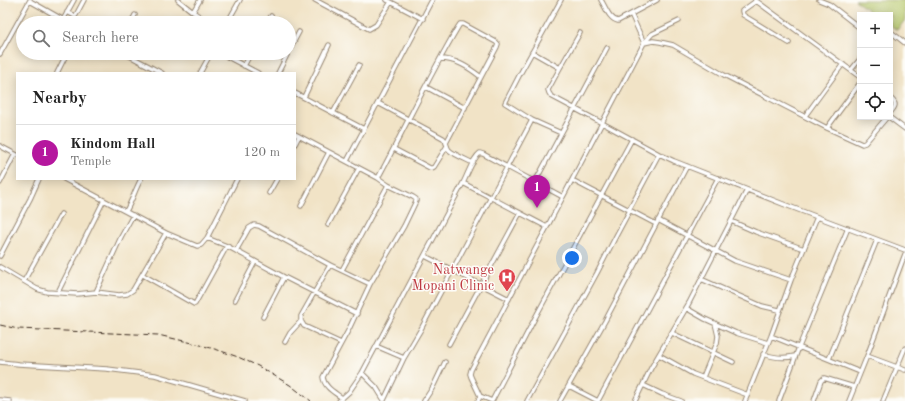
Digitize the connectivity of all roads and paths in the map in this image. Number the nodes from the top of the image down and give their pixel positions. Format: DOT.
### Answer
graph roads {
  1 [pos="74,0"];
  2 [pos="84,0"];
  3 [pos="178,0"];
  4 [pos="200,0"];
  5 [pos="240,0"];
  6 [pos="315,0"];
  7 [pos="387,0"];
  8 [pos="432,0"];
  9 [pos="561,0"];
  10 [pos="602,0"];
  11 [pos="657,0"];
  12 [pos="756,0"];
  13 [pos="819,0"];
  14 [pos="30,1"];
  15 [pos="391,2"];
  16 [pos="67,12"];
  17 [pos="193,12"];
  18 [pos="631,14"];
  19 [pos="22,16"];
  20 [pos="56,16"];
  21 [pos="65,16"];
  22 [pos="199,16"];
  23 [pos="231,16"];
  24 [pos="423,19"];
  25 [pos="679,21"];
  26 [pos="16,26"];
  27 [pos="857,26"];
  28 [pos="299,32"];
  29 [pos="580,32"];
  30 [pos="893,34"];
  31 [pos="296,37"];
  32 [pos="644,43"];
  33 [pos="789,43"];
  34 [pos="905,43"];
  35 [pos="329,45"];
  36 [pos="607,48"];
  37 [pos="532,52"];
  38 [pos="0,54"];
  39 [pos="440,59"];
  40 [pos="64,60"];
  41 [pos="137,60"];
  42 [pos="207,60"];
  43 [pos="233,60"];
  44 [pos="247,60"];
  45 [pos="284,60"];
  46 [pos="857,62"];
  47 [pos="843,64"];
  48 [pos="359,65"];
  49 [pos="244,66"];
  50 [pos="560,68"];
  51 [pos="851,70"];
  52 [pos="58,72"];
  53 [pos="159,72"];
  54 [pos="201,72"];
  55 [pos="256,72"];
  56 [pos="278,72"];
  57 [pos="857,75"];
  58 [pos="481,77"];
  59 [pos="859,84"];
  60 [pos="426,87"];
  61 [pos="296,93"];
  62 [pos="304,97"];
  63 [pos="893,100"];
  64 [pos="378,103"];
  65 [pos="465,108"];
  66 [pos="575,108"];
  67 [pos="893,110"];
  68 [pos="333,113"];
  69 [pos="805,116"];
  70 [pos="409,119"];
  71 [pos="532,120"];
  72 [pos="885,120"];
  73 [pos="892,120"];
  74 [pos="602,123"];
  75 [pos="827,128"];
  76 [pos="364,129"];
  77 [pos="905,129"];
  78 [pos="561,133"];
  79 [pos="297,135"];
  80 [pos="632,139"];
  81 [pos="447,145"];
  82 [pos="0,146"];
  83 [pos="394,149"];
  84 [pos="329,152"];
  85 [pos="659,154"];
  86 [pos="16,155"];
  87 [pos="347,161"];
  88 [pos="473,163"];
  89 [pos="687,166"];
  90 [pos="508,167"];
  91 [pos="359,168"];
  92 [pos="378,178"];
  93 [pos="718,178"];
  94 [pos="39,180"];
  95 [pos="66,180"];
  96 [pos="140,180"];
  97 [pos="237,180"];
  98 [pos="276,180"];
  99 [pos="572,180"];
  100 [pos="535,182"];
  101 [pos="0,183"];
  102 [pos="463,183"];
  103 [pos="388,185"];
  104 [pos="747,190"];
  105 [pos="269,193"];
  106 [pos="600,196"];
  107 [pos="563,197"];
  108 [pos="491,198"];
  109 [pos="104,200"];
  110 [pos="301,206"];
  111 [pos="629,210"];
  112 [pos="126,211"];
  113 [pos="520,213"];
  114 [pos="61,214"];
  115 [pos="133,215"];
  116 [pos="817,217"];
  117 [pos="731,220"];
  118 [pos="657,222"];
  119 [pos="328,225"];
  120 [pos="547,227"];
  121 [pos="848,228"];
  122 [pos="166,233"];
  123 [pos="687,235"];
  124 [pos="207,238"];
  125 [pos="877,240"];
  126 [pos="227,246"];
  127 [pos="804,249"];
  128 [pos="716,250"];
  129 [pos="905,250"];
  130 [pos="236,251"];
  131 [pos="905,254"];
  132 [pos="0,256"];
  133 [pos="425,256"];
  134 [pos="255,262"];
  135 [pos="330,265"];
  136 [pos="0,268"];
  137 [pos="342,270"];
  138 [pos="453,270"];
  139 [pos="142,275"];
  140 [pos="284,277"];
  141 [pos="701,279"];
  142 [pos="791,280"];
  143 [pos="24,281"];
  144 [pos="370,284"];
  145 [pos="481,285"];
  146 [pos="58,292"];
  147 [pos="96,292"];
  148 [pos="315,292"];
  149 [pos="509,299"];
  150 [pos="235,300"];
  151 [pos="686,308"];
  152 [pos="779,310"];
  153 [pos="357,314"];
  154 [pos="263,317"];
  155 [pos="301,321"];
  156 [pos="715,323"];
  157 [pos="672,333"];
  158 [pos="771,336"];
  159 [pos="285,342"];
  160 [pos="341,343"];
  161 [pos="768,343"];
  162 [pos="449,344"];
  163 [pos="376,346"];
  164 [pos="799,347"];
  165 [pos="905,348"];
  166 [pos="713,353"];
  167 [pos="763,354"];
  168 [pos="659,355"];
  169 [pos="796,356"];
  170 [pos="867,356"];
  171 [pos="404,358"];
  172 [pos="829,359"];
  173 [pos="0,362"];
  174 [pos="444,362"];
  175 [pos="733,362"];
  176 [pos="897,367"];
  177 [pos="905,370"];
  178 [pos="860,372"];
  179 [pos="362,373"];
  180 [pos="703,377"];
  181 [pos="643,385"];
  182 [pos="569,386"];
  183 [pos="854,387"];
  184 [pos="748,395"];
  185 [pos="480,396"];
  186 [pos="0,400"];
  187 [pos="340,400"];
  188 [pos="385,400"];
  189 [pos="10,401"];
  190 [pos="245,401"];
  191 [pos="424,401"];
  192 [pos="478,401"];
  193 [pos="528,401"];
  194 [pos="560,401"];
  195 [pos="598,401"];
  196 [pos="635,401"];
  197 [pos="681,401"];
  198 [pos="745,401"];
  199 [pos="779,401"];
  200 [pos="814,401"];
  201 [pos="849,401"];
  202 [pos="883,401"];
  1 -- 16 [label="street"];
  2 -- 16 [label="street"];
  3 -- 17 [label="street"];
  4 -- 17 [label="street"];
  5 -- 23 [label="street"];
  6 -- 15 [label="street"];
  7 -- 15 [label="street"];
  8 -- 24 [label="street"];
  9 -- 37 [label="street"];
  10 -- 18 [label="street"];
  11 -- 18 [label="street"];
  12 -- 33 [label="street"];
  12 -- 47 [label="street"];
  13 -- 27 [label="street"];
  14 -- 19 [label="street"];
  14 -- 20 [label="street"];
  15 -- 24 [label="street"];
  16 -- 21 [label="street"];
  17 -- 22 [label="street"];
  18 -- 32 [label="street"];
  24 -- 64 [label="street"];
  25 -- 32 [label="street"];
  26 -- 38 [label="street"];
  28 -- 31 [label="street"];
  29 -- 50 [label="street"];
  30 -- 34 [label="street"];
  32 -- 69 [label="street"];
  32 -- 74 [label="street"];
  35 -- 62 [label="street"];
  36 -- 66 [label="street"];
  37 -- 50 [label="street"];
  37 -- 71 [label="street"];
  39 -- 58 [label="street"];
  39 -- 58 [label="street"];
  39 -- 60 [label="street"];
  40 -- 52 [label="street"];
  41 -- 53 [label="street"];
  42 -- 54 [label="street"];
  43 -- 49 [label="street"];
  44 -- 49 [label="street"];
  45 -- 56 [label="street"];
  46 -- 51 [label="street"];
  47 -- 51 [label="street"];
  47 -- 69 [label="street"];
  48 -- 68 [label="street"];
  49 -- 55 [label="street"];
  50 -- 66 [label="street"];
  51 -- 57 [label="street"];
  58 -- 65 [label="street"];
  59 -- 75 [label="street"];
  60 -- 65 [label="street"];
  60 -- 70 [label="street"];
  61 -- 62 [label="street"];
  62 -- 68 [label="street"];
  63 -- 67 [label="street"];
  64 -- 70 [label="street"];
  64 -- 76 [label="street"];
  65 -- 81 [label="street"];
  66 -- 74 [label="street"];
  66 -- 78 [label="street"];
  68 -- 76 [label="street"];
  69 -- 75 [label="street"];
  70 -- 81 [label="street"];
  70 -- 83 [label="street"];
  71 -- 78 [label="street"];
  71 -- 90 [label="street"];
  72 -- 75 [label="street"];
  73 -- 77 [label="street"];
  74 -- 80 [label="street"];
  74 -- 99 [label="street"];
  76 -- 87 [label="street"];
  78 -- 100 [label="street"];
  79 -- 84 [label="street"];
  80 -- 85 [label="street"];
  80 -- 106 [label="street"];
  81 -- 83 [label="street"];
  81 -- 88 [label="street"];
  82 -- 86 [label="street"];
  83 -- 92 [label="street"];
  84 -- 87 [label="street"];
  84 -- 110 [label="street"];
  85 -- 89 [label="street"];
  85 -- 111 [label="street"];
  86 -- 101 [label="street"];
  87 -- 91 [label="street"];
  88 -- 90 [label="street"];
  88 -- 102 [label="street"];
  89 -- 93 [label="street"];
  89 -- 118 [label="street"];
  90 -- 100 [label="street"];
  90 -- 108 [label="street"];
  91 -- 92 [label="street"];
  91 -- 119 [label="street"];
  92 -- 103 [label="street"];
  93 -- 104 [label="street"];
  93 -- 123 [label="street"];
  94 -- 132 [label="street"];
  95 -- 109 [label="street"];
  96 -- 112 [label="street"];
  97 -- 124 [label="street"];
  98 -- 105 [label="street"];
  99 -- 106 [label="street"];
  99 -- 107 [label="street"];
  100 -- 107 [label="street"];
  102 -- 108 [label="street"];
  102 -- 133 [label="street"];
  103 -- 137 [label="street"];
  103 -- 144 [label="street"];
  104 -- 116 [label="street"];
  104 -- 117 [label="street"];
  106 -- 111 [label="street"];
  106 -- 185 [label="street"];
  107 -- 120 [label="street"];
  108 -- 113 [label="street"];
  108 -- 138 [label="street"];
  109 -- 112 [label="street"];
  109 -- 146 [label="street"];
  111 -- 118 [label="street"];
  111 -- 193 [label="street"];
  112 -- 115 [label="street"];
  113 -- 120 [label="street"];
  113 -- 145 [label="street"];
  114 -- 143 [label="street"];
  115 -- 122 [label="street"];
  115 -- 147 [label="street"];
  116 -- 121 [label="street"];
  116 -- 127 [label="street"];
  117 -- 127 [label="street"];
  117 -- 128 [label="street"];
  118 -- 123 [label="street"];
  118 -- 182 [label="street"];
  120 -- 149 [label="street"];
  121 -- 125 [label="street"];
  121 -- 164 [label="street"];
  122 -- 124 [label="street"];
  122 -- 139 [label="street"];
  123 -- 128 [label="street"];
  123 -- 195 [label="street"];
  124 -- 126 [label="street"];
  125 -- 129 [label="street"];
  125 -- 172 [label="street"];
  126 -- 130 [label="street"];
  126 -- 139 [label="street"];
  127 -- 142 [label="street"];
  128 -- 141 [label="street"];
  128 -- 142 [label="street"];
  130 -- 134 [label="street"];
  130 -- 135 [label="street"];
  131 -- 170 [label="street"];
  133 -- 138 [label="street"];
  133 -- 163 [label="street"];
  134 -- 140 [label="street"];
  134 -- 150 [label="street"];
  135 -- 137 [label="street"];
  135 -- 148 [label="street"];
  136 -- 143 [label="street"];
  137 -- 144 [label="street"];
  138 -- 145 [label="street"];
  138 -- 171 [label="street"];
  139 -- 147 [label="street"];
  140 -- 148 [label="street"];
  140 -- 154 [label="street"];
  141 -- 151 [label="street"];
  141 -- 152 [label="street"];
  142 -- 152 [label="street"];
  143 -- 146 [label="street"];
  144 -- 153 [label="street"];
  145 -- 149 [label="street"];
  145 -- 162 [label="street"];
  146 -- 147 [label="street"];
  148 -- 153 [label="street"];
  148 -- 155 [label="street"];
  149 -- 185 [label="street"];
  151 -- 156 [label="street"];
  151 -- 157 [label="street"];
  152 -- 158 [label="street"];
  153 -- 160 [label="street"];
  155 -- 159 [label="street"];
  155 -- 160 [label="street"];
  156 -- 161 [label="street"];
  156 -- 166 [label="street"];
  157 -- 166 [label="street"];
  157 -- 168 [label="street"];
  158 -- 161 [label="street"];
  158 -- 164 [label="street"];
  160 -- 187 [label="street"];
  161 -- 167 [label="street"];
  163 -- 171 [label="street"];
  163 -- 179 [label="street"];
  164 -- 169 [label="street"];
  164 -- 172 [label="street"];
  165 -- 176 [label="street"];
  166 -- 175 [label="street"];
  166 -- 180 [label="street"];
  167 -- 169 [label="street"];
  167 -- 184 [label="street"];
  168 -- 180 [label="street"];
  168 -- 181 [label="street"];
  169 -- 199 [label="street"];
  170 -- 176 [label="street"];
  170 -- 178 [label="street"];
  171 -- 188 [label="street"];
  172 -- 178 [label="street"];
  173 -- 190 [label="street"];
  174 -- 191 [label="street"];
  176 -- 177 [label="street"];
  176 -- 202 [label="street"];
  178 -- 183 [label="street"];
  179 -- 187 [label="street"];
  179 -- 188 [label="street"];
  180 -- 184 [label="street"];
  181 -- 196 [label="street"];
  181 -- 197 [label="street"];
  182 -- 194 [label="street"];
  182 -- 195 [label="street"];
  183 -- 200 [label="street"];
  183 -- 201 [label="street"];
  184 -- 198 [label="street"];
  185 -- 192 [label="street"];
  186 -- 189 [label="street"];
}
